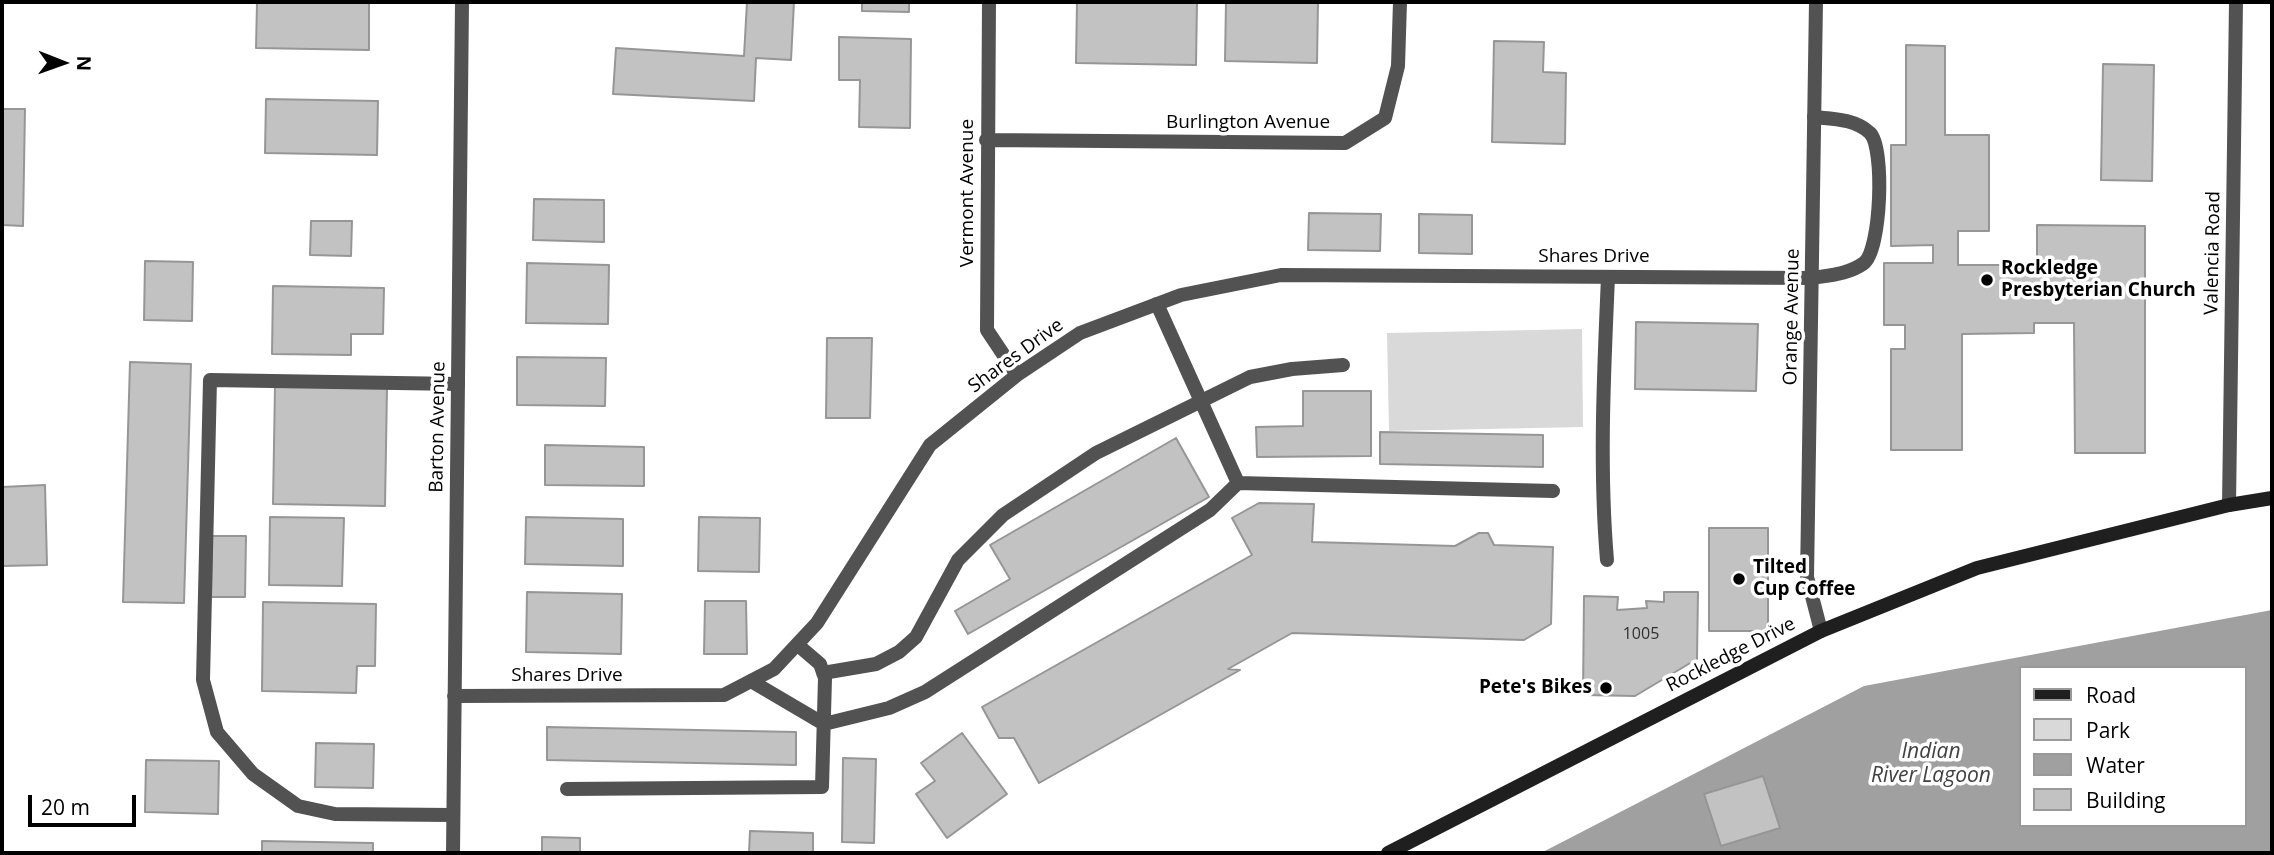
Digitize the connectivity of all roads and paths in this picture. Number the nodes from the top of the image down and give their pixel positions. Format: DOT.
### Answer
graph roads {
  1 [pos="462,2"];
  2 [pos="989,2"];
  3 [pos="1400,2"];
  4 [pos="1816,2"];
  5 [pos="2236,2"];
  6 [pos="1814,117"];
  7 [pos="986,141"];
  8 [pos="1608,277"];
  9 [pos="1812,278"];
  10 [pos="1157,304"];
  11 [pos="1343,365"];
  12 [pos="1017,375"];
  13 [pos="458,384"];
  14 [pos="1200,399"];
  15 [pos="1238,483"];
  16 [pos="1553,491"];
  17 [pos="2272,498"];
  18 [pos="2229,506"];
  19 [pos="1608,560"];
  20 [pos="1821,631"];
  21 [pos="799,646"];
  22 [pos="823,673"];
  23 [pos="751,681"];
  24 [pos="454,696"];
  25 [pos="824,724"];
  26 [pos="567,789"];
  27 [pos="453,815"];
  28 [pos="453,853"];
  29 [pos="1388,853"];
  1 -- 13 [label="street, Barton Avenue"];
  2 -- 7 [label="street, Vermont Avenue"];
  3 -- 7 [label="street, Burlington Avenue"];
  4 -- 6 [label="street, Orange Avenue"];
  5 -- 18 [label="street, Valencia Road"];
  6 -- 9 [label="street, Orange Avenue"];
  6 -- 9 [label="street, Shares Drive"];
  7 -- 12 [label="street, Vermont Avenue"];
  8 -- 9 [label="street, Shares Drive"];
  8 -- 10 [label="street, Shares Drive"];
  8 -- 19 [label="street"];
  9 -- 20 [label="street, Orange Avenue"];
  10 -- 12 [label="street, Shares Drive"];
  10 -- 14 [label="street"];
  11 -- 14 [label="street"];
  12 -- 21 [label="street, Shares Drive"];
  13 -- 24 [label="street, Barton Avenue"];
  13 -- 27 [label="street"];
  14 -- 15 [label="street"];
  14 -- 22 [label="street"];
  15 -- 16 [label="street"];
  15 -- 25 [label="street"];
  17 -- 18 [label="street, Rockledge Drive"];
  18 -- 20 [label="street, Rockledge Drive"];
  20 -- 29 [label="street, Rockledge Drive"];
  21 -- 22 [label="street"];
  21 -- 23 [label="street, Shares Drive"];
  22 -- 25 [label="street"];
  23 -- 24 [label="street, Shares Drive"];
  23 -- 25 [label="street"];
  24 -- 27 [label="street, Barton Avenue"];
  25 -- 26 [label="street"];
  27 -- 28 [label="street, Barton Avenue"];
}
